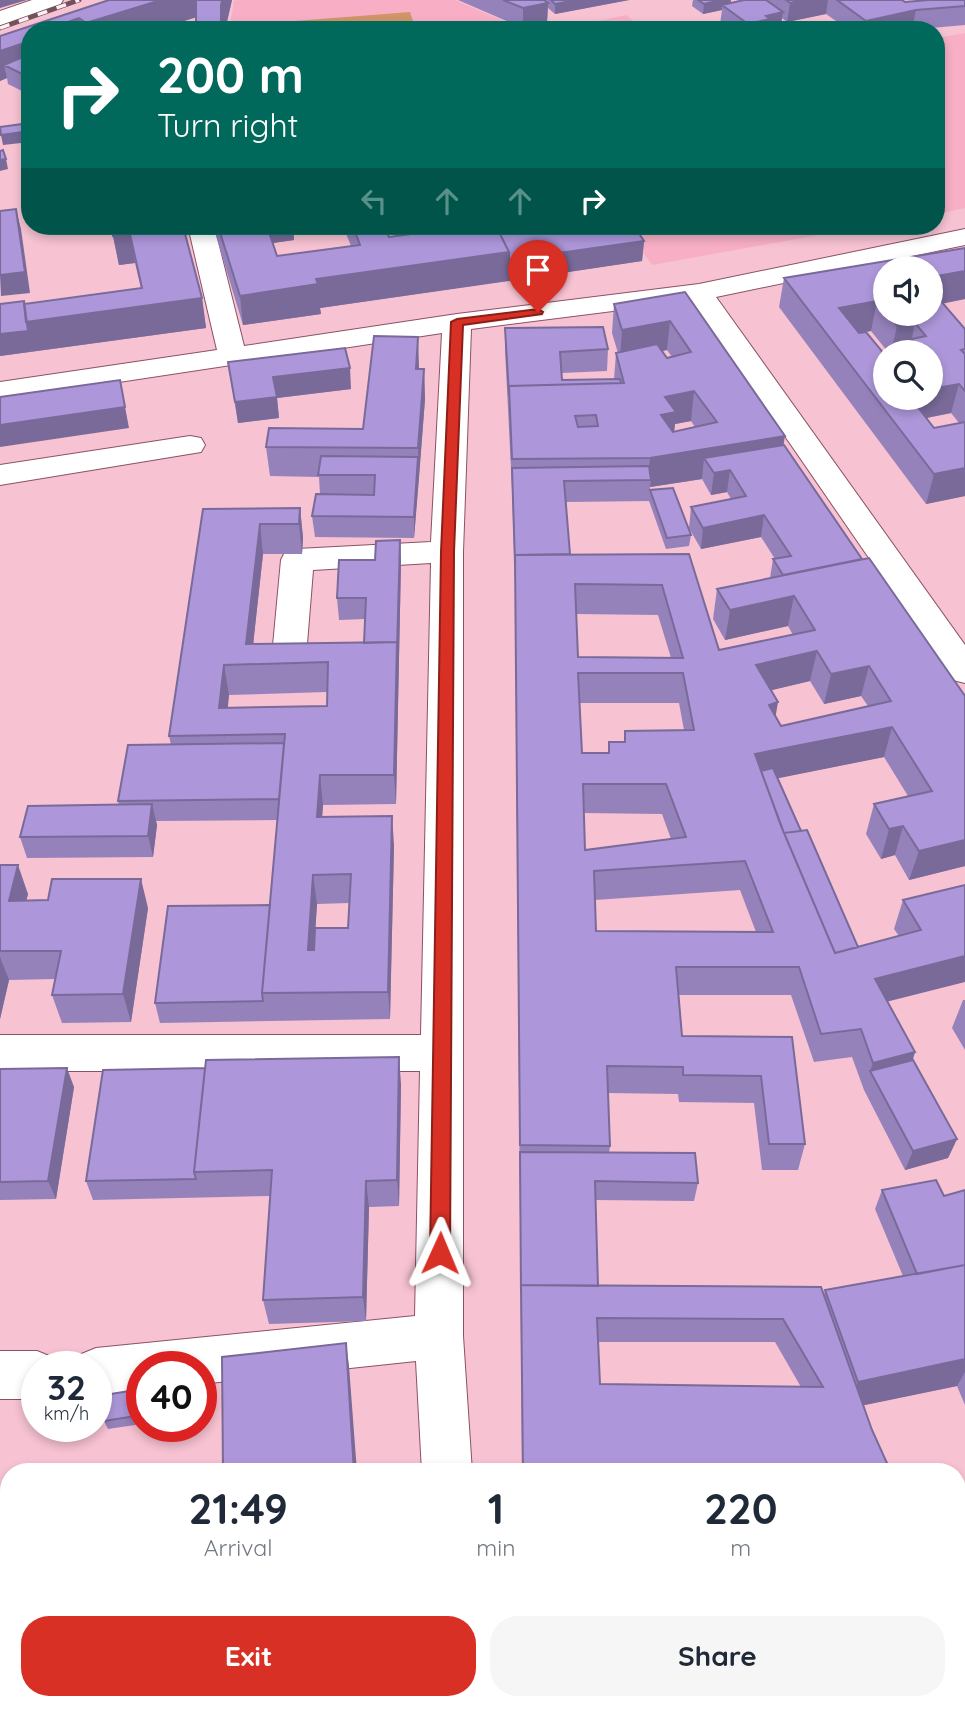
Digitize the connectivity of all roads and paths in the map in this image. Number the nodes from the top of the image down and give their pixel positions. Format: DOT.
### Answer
graph roads {
  1 [pos="52,0"];
  2 [pos="0,19"];
  3 [pos="203,235"];
  4 [pos="965,237"];
  5 [pos="699,292"];
  6 [pos="457,322"];
  7 [pos="233,357"];
  8 [pos="0,391"];
  9 [pos="190,445"];
  10 [pos="0,475"];
  11 [pos="447,552"];
  12 [pos="289,656"];
  13 [pos="965,671"];
  14 [pos="442,1052"];
  15 [pos="0,1053"];
  16 [pos="439,1336"];
  17 [pos="217,1359"];
  18 [pos="0,1375"];
  19 [pos="21,1375"];
  20 [pos="446,1463"];
  1 -- 2 [label="street"];
  3 -- 7 [label="street"];
  4 -- 5 [label="street"];
  5 -- 6 [label="street"];
  5 -- 13 [label="street"];
  6 -- 7 [label="street"];
  6 -- 11 [label="street"];
  7 -- 8 [label="street"];
  9 -- 10 [label="street"];
  11 -- 12 [label="street"];
  11 -- 14 [label="street"];
  14 -- 15 [label="street"];
  14 -- 16 [label="street"];
  16 -- 17 [label="street"];
  16 -- 20 [label="street"];
  18 -- 19 [label="street"];
}
